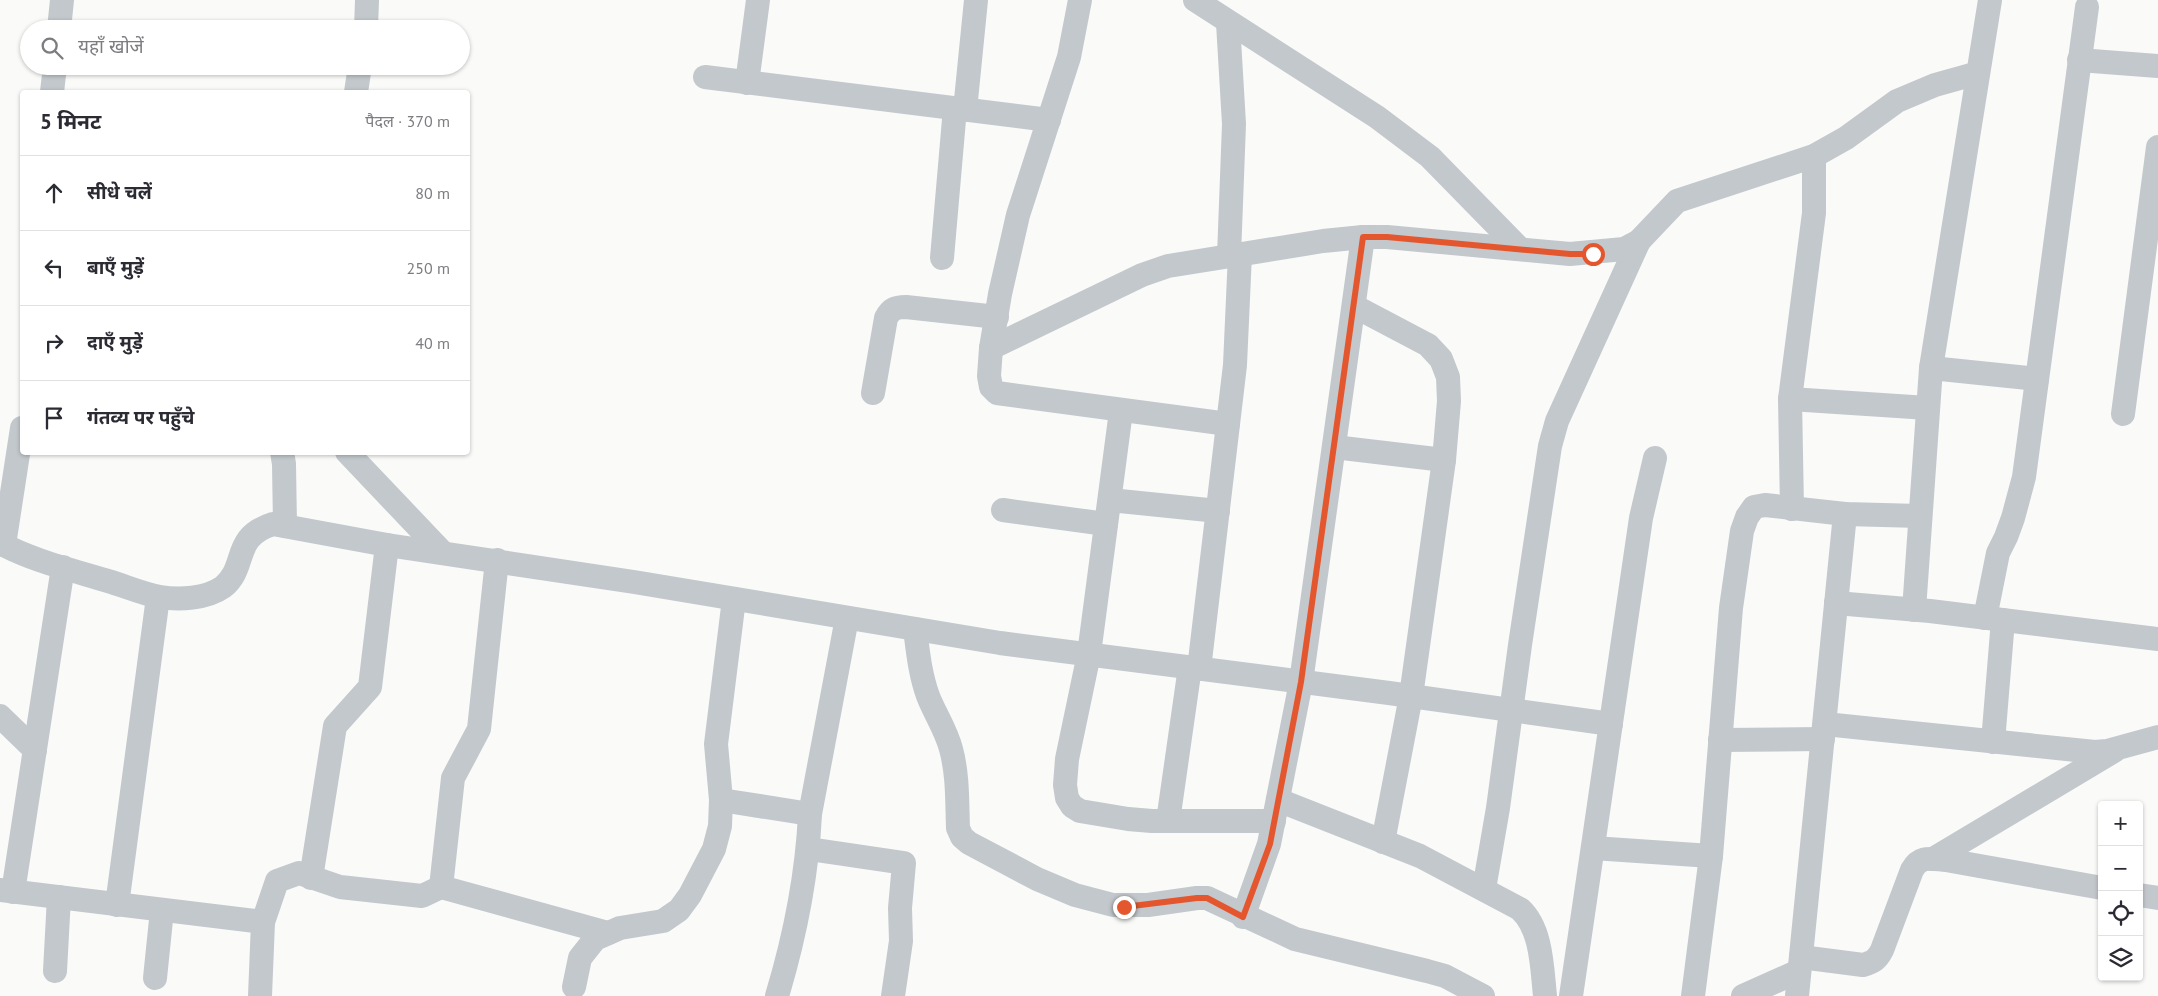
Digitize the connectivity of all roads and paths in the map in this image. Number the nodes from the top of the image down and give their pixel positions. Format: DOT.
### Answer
graph roads {
  1 [pos="62,0"];
  2 [pos="367,0"];
  3 [pos="758,0"];
  4 [pos="976,0"];
  5 [pos="1080,0"];
  6 [pos="1195,0"];
  7 [pos="1990,0"];
  8 [pos="2087,7"];
  9 [pos="60,20"];
  10 [pos="366,20"];
  11 [pos="1228,23"];
  12 [pos="2079,60"];
  13 [pos="2158,66"];
  14 [pos="1978,73"];
  15 [pos="54,75"];
  16 [pos="359,75"];
  17 [pos="705,78"];
  18 [pos="747,83"];
  19 [pos="52,90"];
  20 [pos="356,90"];
  21 [pos="960,109"];
  22 [pos="1050,120"];
  23 [pos="2158,147"];
  24 [pos="1814,156"];
  25 [pos="2152,236"];
  26 [pos="1363,237"];
  27 [pos="1639,241"];
  28 [pos="1520,250"];
  29 [pos="1235,255"];
  30 [pos="942,258"];
  31 [pos="1354,306"];
  32 [pos="996,317"];
  33 [pos="991,348"];
  34 [pos="1931,368"];
  35 [pos="2037,379"];
  36 [pos="873,393"];
  37 [pos="1790,399"];
  38 [pos="1928,408"];
  39 [pos="1121,411"];
  40 [pos="2123,414"];
  41 [pos="1228,424"];
  42 [pos="20,440"];
  43 [pos="1334,447"];
  44 [pos="282,455"];
  45 [pos="350,455"];
  46 [pos="1655,458"];
  47 [pos="1444,460"];
  48 [pos="1110,500"];
  49 [pos="1792,509"];
  50 [pos="1003,510"];
  51 [pos="1218,511"];
  52 [pos="1845,514"];
  53 [pos="1920,516"];
  54 [pos="1106,524"];
  55 [pos="284,526"];
  56 [pos="2,544"];
  57 [pos="387,545"];
  58 [pos="443,553"];
  59 [pos="497,560"];
  60 [pos="63,567"];
  61 [pos="158,597"];
  62 [pos="734,599"];
  63 [pos="1836,603"];
  64 [pos="1914,610"];
  65 [pos="847,618"];
  66 [pos="1994,619"];
  67 [pos="916,629"];
  68 [pos="2158,639"];
  69 [pos="1089,654"];
  70 [pos="1195,668"];
  71 [pos="1301,682"];
  72 [pos="1411,696"];
  73 [pos="1512,711"];
  74 [pos="0,716"];
  75 [pos="1611,724"];
  76 [pos="1824,731"];
  77 [pos="2158,737"];
  78 [pos="1720,740"];
  79 [pos="1993,742"];
  80 [pos="2120,748"];
  81 [pos="35,750"];
  82 [pos="722,800"];
  83 [pos="1276,810"];
  84 [pos="810,814"];
  85 [pos="1168,821"];
  86 [pos="1383,842"];
  87 [pos="1593,848"];
  88 [pos="808,849"];
  89 [pos="1711,856"];
  90 [pos="1933,859"];
  91 [pos="311,878"];
  92 [pos="441,887"];
  93 [pos="2098,887"];
  94 [pos="1484,889"];
  95 [pos="6,891"];
  96 [pos="2143,896"];
  97 [pos="59,897"];
  98 [pos="2158,898"];
  99 [pos="118,905"];
  100 [pos="162,910"];
  101 [pos="1243,917"];
  102 [pos="263,922"];
  103 [pos="608,933"];
  104 [pos="1800,964"];
  105 [pos="55,972"];
  106 [pos="154,978"];
  107 [pos="574,987"];
  108 [pos="260,996"];
  109 [pos="777,996"];
  110 [pos="893,996"];
  111 [pos="1483,996"];
  112 [pos="1545,996"];
  113 [pos="1570,996"];
  114 [pos="1693,996"];
  115 [pos="1743,996"];
  116 [pos="1797,996"];
  1 -- 9 [label="street"];
  2 -- 10 [label="street"];
  3 -- 18 [label="street"];
  4 -- 21 [label="street"];
  5 -- 22 [label="street"];
  6 -- 11 [label="street"];
  7 -- 14 [label="street"];
  8 -- 12 [label="street"];
  11 -- 28 [label="street"];
  11 -- 29 [label="street"];
  12 -- 13 [label="street"];
  12 -- 35 [label="street"];
  14 -- 24 [label="street"];
  14 -- 34 [label="street"];
  15 -- 19 [label="street"];
  16 -- 20 [label="street"];
  17 -- 18 [label="street"];
  18 -- 21 [label="street"];
  21 -- 22 [label="street"];
  21 -- 30 [label="street"];
  22 -- 32 [label="street"];
  23 -- 25 [label="street"];
  24 -- 27 [label="street"];
  24 -- 37 [label="street"];
  25 -- 40 [label="street"];
  26 -- 28 [label="street"];
  26 -- 29 [label="street"];
  26 -- 31 [label="street"];
  27 -- 28 [label="street"];
  27 -- 73 [label="street"];
  29 -- 33 [label="street"];
  29 -- 41 [label="street"];
  31 -- 43 [label="street"];
  31 -- 47 [label="street"];
  32 -- 33 [label="street"];
  32 -- 36 [label="street"];
  33 -- 39 [label="street"];
  34 -- 35 [label="street"];
  34 -- 38 [label="street"];
  35 -- 66 [label="street"];
  37 -- 38 [label="street"];
  37 -- 49 [label="street"];
  38 -- 53 [label="street"];
  39 -- 41 [label="street"];
  39 -- 48 [label="street"];
  41 -- 51 [label="street"];
  42 -- 56 [label="street"];
  43 -- 47 [label="street"];
  43 -- 71 [label="street"];
  44 -- 55 [label="street"];
  45 -- 58 [label="street"];
  46 -- 75 [label="street"];
  47 -- 72 [label="street"];
  48 -- 51 [label="street"];
  48 -- 54 [label="street"];
  49 -- 52 [label="street"];
  49 -- 78 [label="street"];
  50 -- 54 [label="street"];
  51 -- 70 [label="street"];
  52 -- 53 [label="street"];
  52 -- 63 [label="street"];
  53 -- 64 [label="street"];
  54 -- 69 [label="street"];
  55 -- 57 [label="street"];
  55 -- 61 [label="street"];
  56 -- 60 [label="street"];
  57 -- 58 [label="street"];
  57 -- 91 [label="street"];
  58 -- 59 [label="street"];
  59 -- 62 [label="street"];
  59 -- 92 [label="street"];
  60 -- 61 [label="street"];
  60 -- 81 [label="street"];
  61 -- 99 [label="street"];
  62 -- 65 [label="street"];
  62 -- 82 [label="street"];
  63 -- 64 [label="street"];
  63 -- 76 [label="street"];
  64 -- 66 [label="street"];
  65 -- 67 [label="street"];
  65 -- 84 [label="street"];
  66 -- 68 [label="street"];
  66 -- 79 [label="street"];
  67 -- 69 [label="street"];
  67 -- 101 [label="street"];
  69 -- 70 [label="street"];
  69 -- 85 [label="street"];
  70 -- 71 [label="street"];
  70 -- 85 [label="street"];
  71 -- 72 [label="street"];
  71 -- 83 [label="street"];
  72 -- 73 [label="street"];
  72 -- 86 [label="street"];
  73 -- 75 [label="street"];
  73 -- 94 [label="street"];
  74 -- 81 [label="street"];
  75 -- 87 [label="street"];
  76 -- 78 [label="street"];
  76 -- 79 [label="street"];
  76 -- 104 [label="street"];
  77 -- 80 [label="street"];
  78 -- 89 [label="street"];
  79 -- 80 [label="street"];
  80 -- 90 [label="street"];
  81 -- 95 [label="street"];
  82 -- 84 [label="street"];
  82 -- 103 [label="street"];
  83 -- 85 [label="street"];
  83 -- 86 [label="street"];
  83 -- 101 [label="street"];
  84 -- 88 [label="street"];
  86 -- 94 [label="street"];
  87 -- 89 [label="street"];
  87 -- 113 [label="street"];
  88 -- 109 [label="street"];
  88 -- 110 [label="street"];
  89 -- 114 [label="street"];
  90 -- 93 [label="street"];
  90 -- 104 [label="street"];
  91 -- 92 [label="street"];
  91 -- 102 [label="street"];
  92 -- 103 [label="street"];
  94 -- 112 [label="street"];
  95 -- 97 [label="street"];
  96 -- 98 [label="street"];
  97 -- 99 [label="street"];
  97 -- 105 [label="street"];
  99 -- 100 [label="street"];
  100 -- 102 [label="street"];
  100 -- 106 [label="street"];
  101 -- 111 [label="street"];
  102 -- 108 [label="street"];
  103 -- 107 [label="street"];
  104 -- 115 [label="street"];
  104 -- 116 [label="street"];
}
